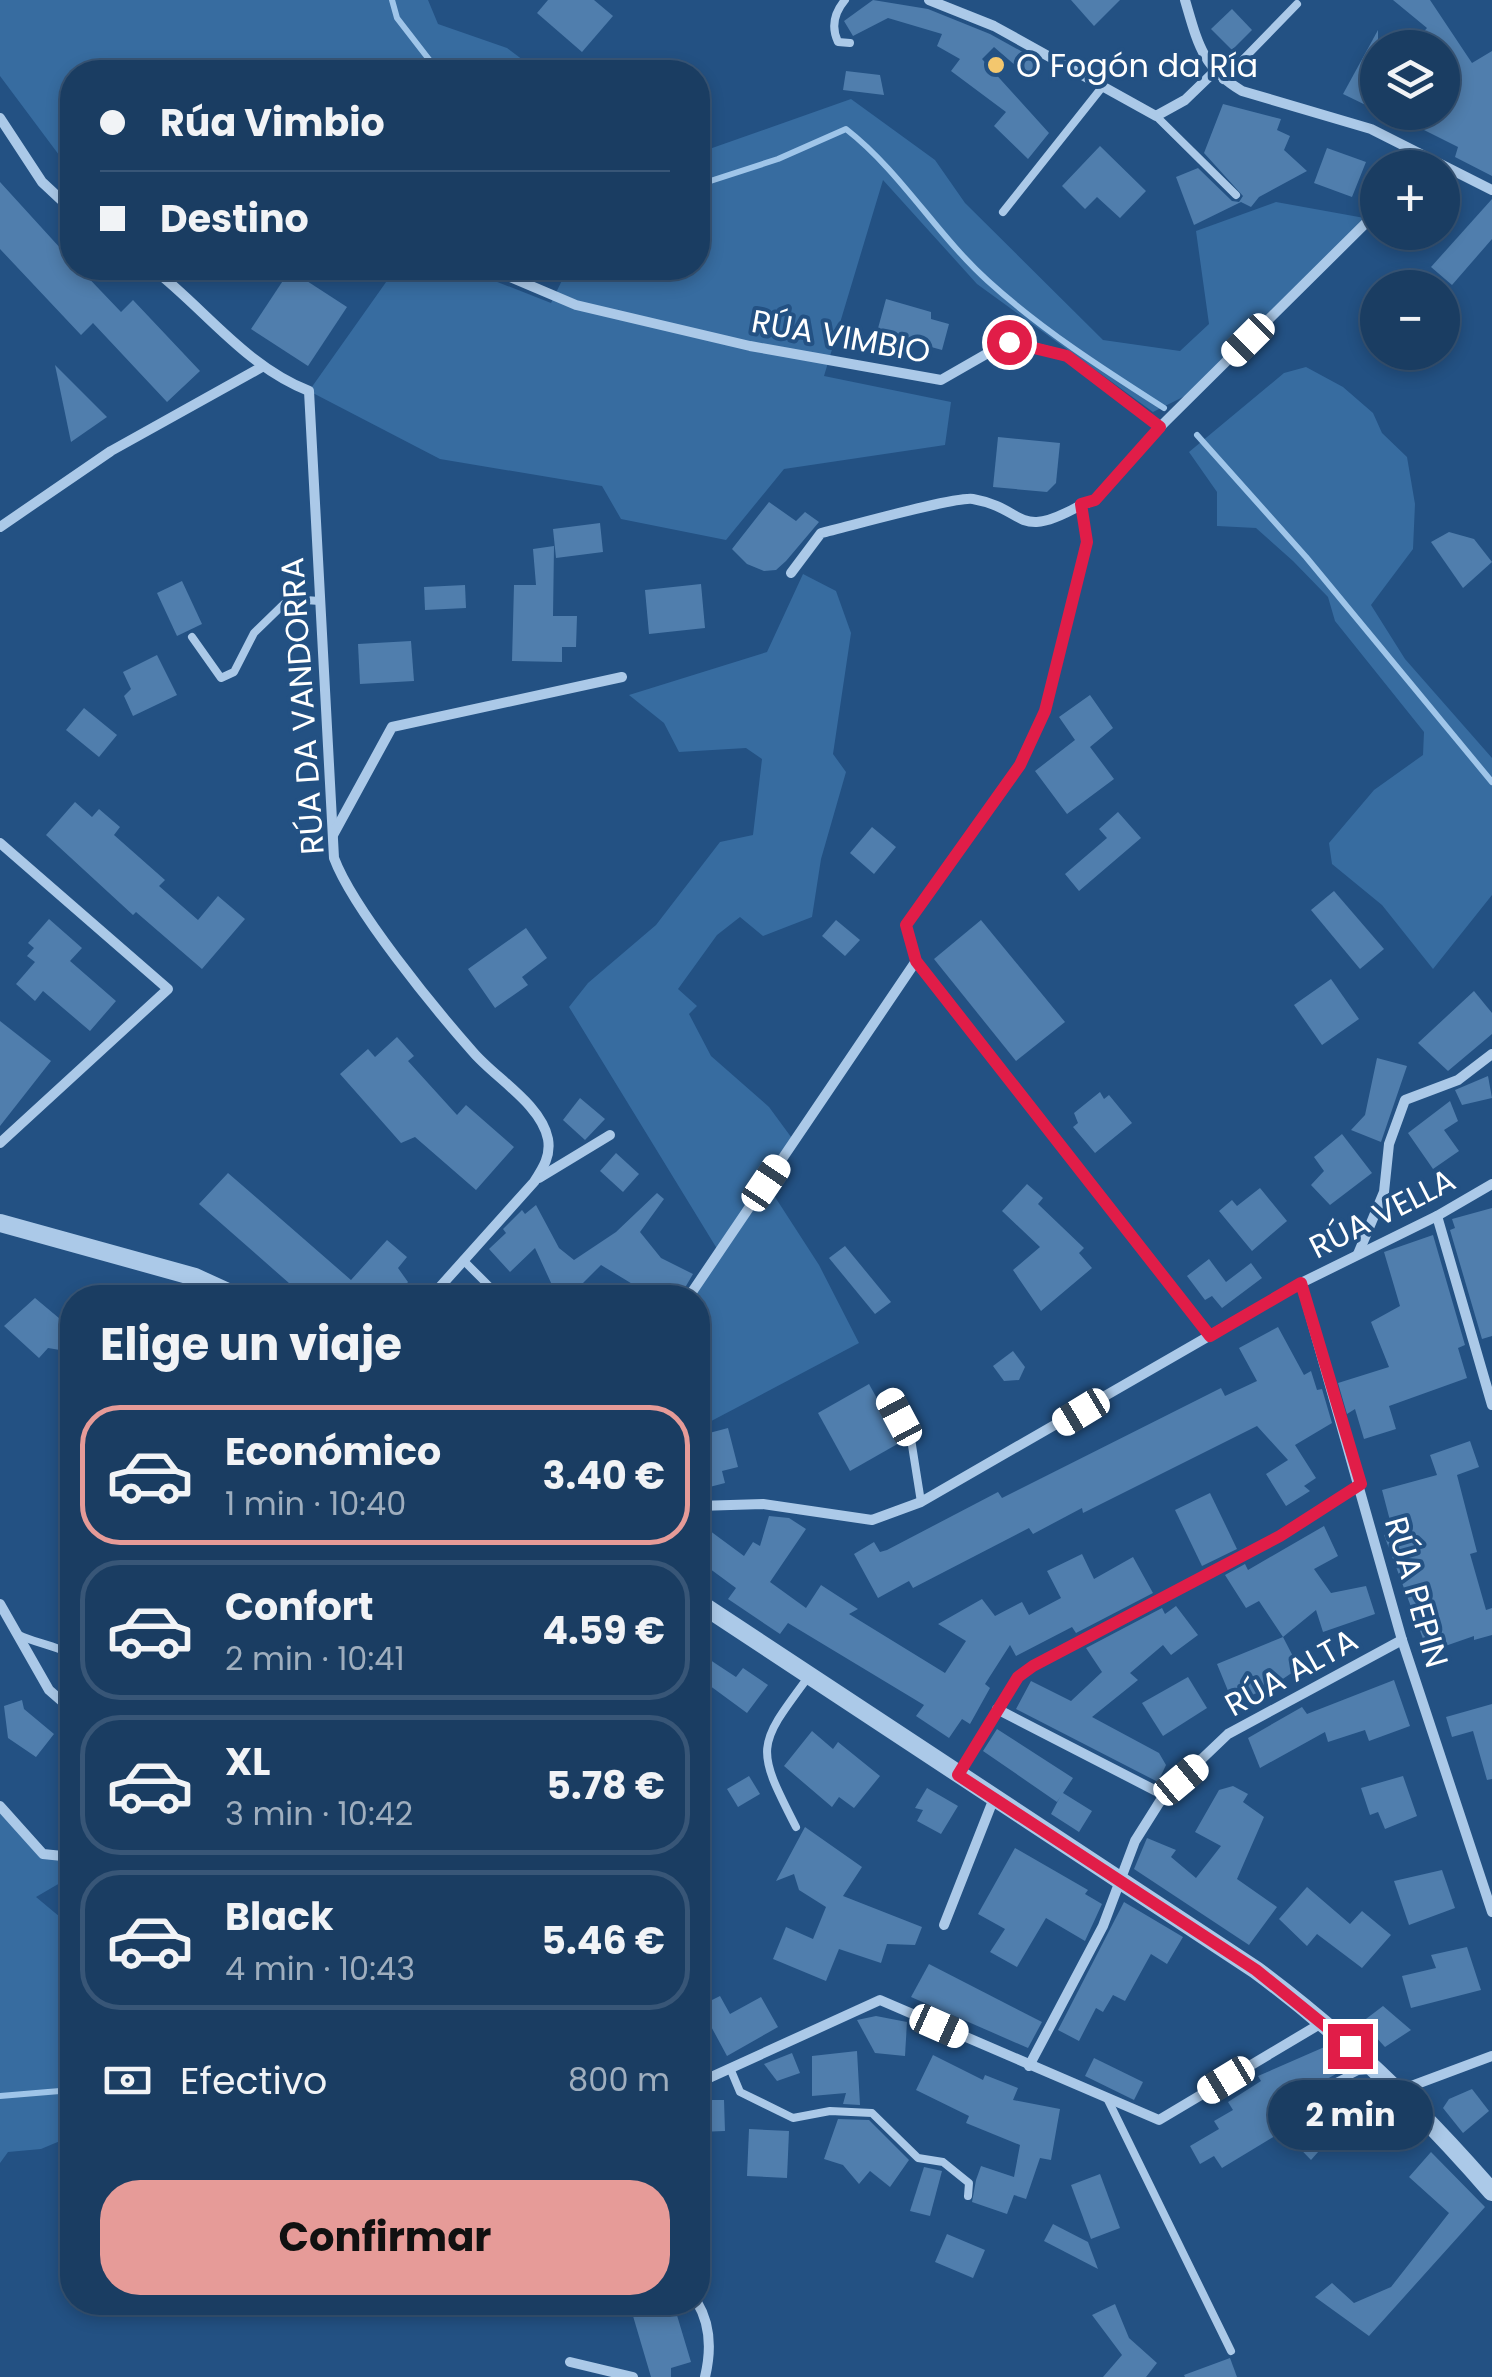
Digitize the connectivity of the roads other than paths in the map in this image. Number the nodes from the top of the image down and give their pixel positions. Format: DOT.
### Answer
graph roads {
  1 [pos="845,0"];
  2 [pos="930,0"];
  3 [pos="1185,0"];
  4 [pos="1298,4"];
  5 [pos="850,43"];
  6 [pos="1218,76"];
  7 [pos="1103,86"];
  8 [pos="1156,116"];
  9 [pos="0,118"];
  10 [pos="1412,150"];
  11 [pos="1460,173"];
  12 [pos="1492,189"];
  13 [pos="1236,195"];
  14 [pos="60,199"];
  15 [pos="1004,212"];
  16 [pos="1360,229"];
  17 [pos="165,280"];
  18 [pos="517,280"];
  19 [pos="262,367"];
  20 [pos="1160,427"];
  21 [pos="1081,504"];
  22 [pos="0,527"];
  23 [pos="792,573"];
  24 [pos="320,602"];
  25 [pos="192,638"];
  26 [pos="622,677"];
  27 [pos="333,836"];
  28 [pos="0,843"];
  29 [pos="916,961"];
  30 [pos="1492,1054"];
  31 [pos="1480,1063"];
  32 [pos="1492,1070"];
  33 [pos="610,1135"];
  34 [pos="0,1143"];
  35 [pos="534,1182"];
  36 [pos="1492,1184"];
  37 [pos="1438,1216"];
  38 [pos="0,1223"];
  39 [pos="1358,1255"];
  40 [pos="463,1260"];
  41 [pos="1301,1283"];
  42 [pos="213,1285"];
  43 [pos="441,1285"];
  44 [pos="489,1285"];
  45 [pos="697,1285"];
  46 [pos="1210,1336"];
  47 [pos="888,1395"];
  48 [pos="1492,1405"];
  49 [pos="1361,1484"];
  50 [pos="921,1502"];
  51 [pos="710,1506"];
  52 [pos="0,1604"];
  53 [pos="710,1610"];
  54 [pos="16,1633"];
  55 [pos="1402,1640"];
  56 [pos="60,1648"];
  57 [pos="809,1676"];
  58 [pos="60,1699"];
  59 [pos="997,1709"];
  60 [pos="958,1775"];
  61 [pos="1164,1795"];
  62 [pos="994,1798"];
  63 [pos="0,1806"];
  64 [pos="796,1827"];
  65 [pos="60,1856"];
  66 [pos="1118,1878"];
  67 [pos="1492,1912"];
  68 [pos="944,1925"];
  69 [pos="1326,2021"];
  70 [pos="1492,2056"];
  71 [pos="1029,2066"];
  72 [pos="730,2068"];
  73 [pos="1376,2070"];
  74 [pos="710,2078"];
  75 [pos="1398,2091"];
  76 [pos="1107,2098"];
  77 [pos="1276,2113"];
  78 [pos="1492,2192"];
  79 [pos="968,2196"];
  80 [pos="705,2315"];
  81 [pos="1231,2351"];
  82 [pos="570,2362"];
  83 [pos="633,2377"];
  84 [pos="705,2377"];
  1 -- 5 [label="lane"];
  2 -- 7 [label="street"];
  3 -- 6 [label="street"];
  4 -- 6 [label="lane"];
  6 -- 8 [label="street"];
  6 -- 10 [label="street"];
  7 -- 8 [label="street"];
  7 -- 15 [label="lane"];
  8 -- 13 [label="lane"];
  9 -- 14 [label="street"];
  11 -- 12 [label="street"];
  16 -- 20 [label="street"];
  17 -- 19 [label="street"];
  18 -- 20 [label="street, RÚA VIMBIO"];
  19 -- 22 [label="street"];
  19 -- 24 [label="street, RÚA DA VANDORRA"];
  20 -- 21 [label="street"];
  21 -- 23 [label="street"];
  21 -- 29 [label="street"];
  24 -- 25 [label="lane"];
  24 -- 27 [label="street, RÚA DA VANDORRA"];
  26 -- 27 [label="street"];
  27 -- 35 [label="street, RÚA DA VANDORRA"];
  28 -- 34 [label="street"];
  29 -- 45 [label="street"];
  29 -- 46 [label="street"];
  30 -- 31 [label="street"];
  31 -- 32 [label="street"];
  31 -- 39 [label="street"];
  33 -- 35 [label="street, RÚA DA VANDORRA"];
  35 -- 40 [label="street, RÚA DA VANDORRA"];
  36 -- 37 [label="street, RÚA VELLA"];
  37 -- 39 [label="street, RÚA VELLA"];
  37 -- 48 [label="street"];
  38 -- 42 [label="street"];
  39 -- 41 [label="street, RÚA VELLA"];
  40 -- 43 [label="street, RÚA DA VANDORRA"];
  40 -- 44 [label="lane"];
  41 -- 46 [label="street, RÚA VELLA"];
  41 -- 49 [label="street, RÚA PEPIN"];
  46 -- 50 [label="street, RÚA VELLA"];
  47 -- 50 [label="lane"];
  49 -- 55 [label="street, RÚA PEPIN"];
  49 -- 59 [label="street"];
  50 -- 51 [label="street, RÚA VELLA"];
  52 -- 54 [label="street"];
  53 -- 57 [label="street"];
  54 -- 56 [label="lane"];
  54 -- 58 [label="street"];
  55 -- 61 [label="street, RÚA ALTA"];
  55 -- 67 [label="street, RÚA PEPIN"];
  57 -- 60 [label="street"];
  57 -- 64 [label="lane"];
  59 -- 60 [label="street"];
  59 -- 61 [label="street"];
  60 -- 62 [label="street"];
  61 -- 66 [label="street, RÚA ALTA"];
  62 -- 66 [label="street"];
  62 -- 68 [label="street"];
  63 -- 65 [label="street"];
  66 -- 69 [label="street"];
  66 -- 71 [label="street, RÚA ALTA"];
  69 -- 73 [label="street"];
  69 -- 76 [label="street"];
  70 -- 75 [label="street"];
  71 -- 72 [label="street"];
  71 -- 76 [label="street"];
  72 -- 74 [label="street"];
  72 -- 79 [label="lane"];
  73 -- 75 [label="street"];
  73 -- 77 [label="lane"];
  75 -- 78 [label="street"];
  76 -- 81 [label="lane"];
  80 -- 84 [label="street"];
  82 -- 83 [label="street"];
}
